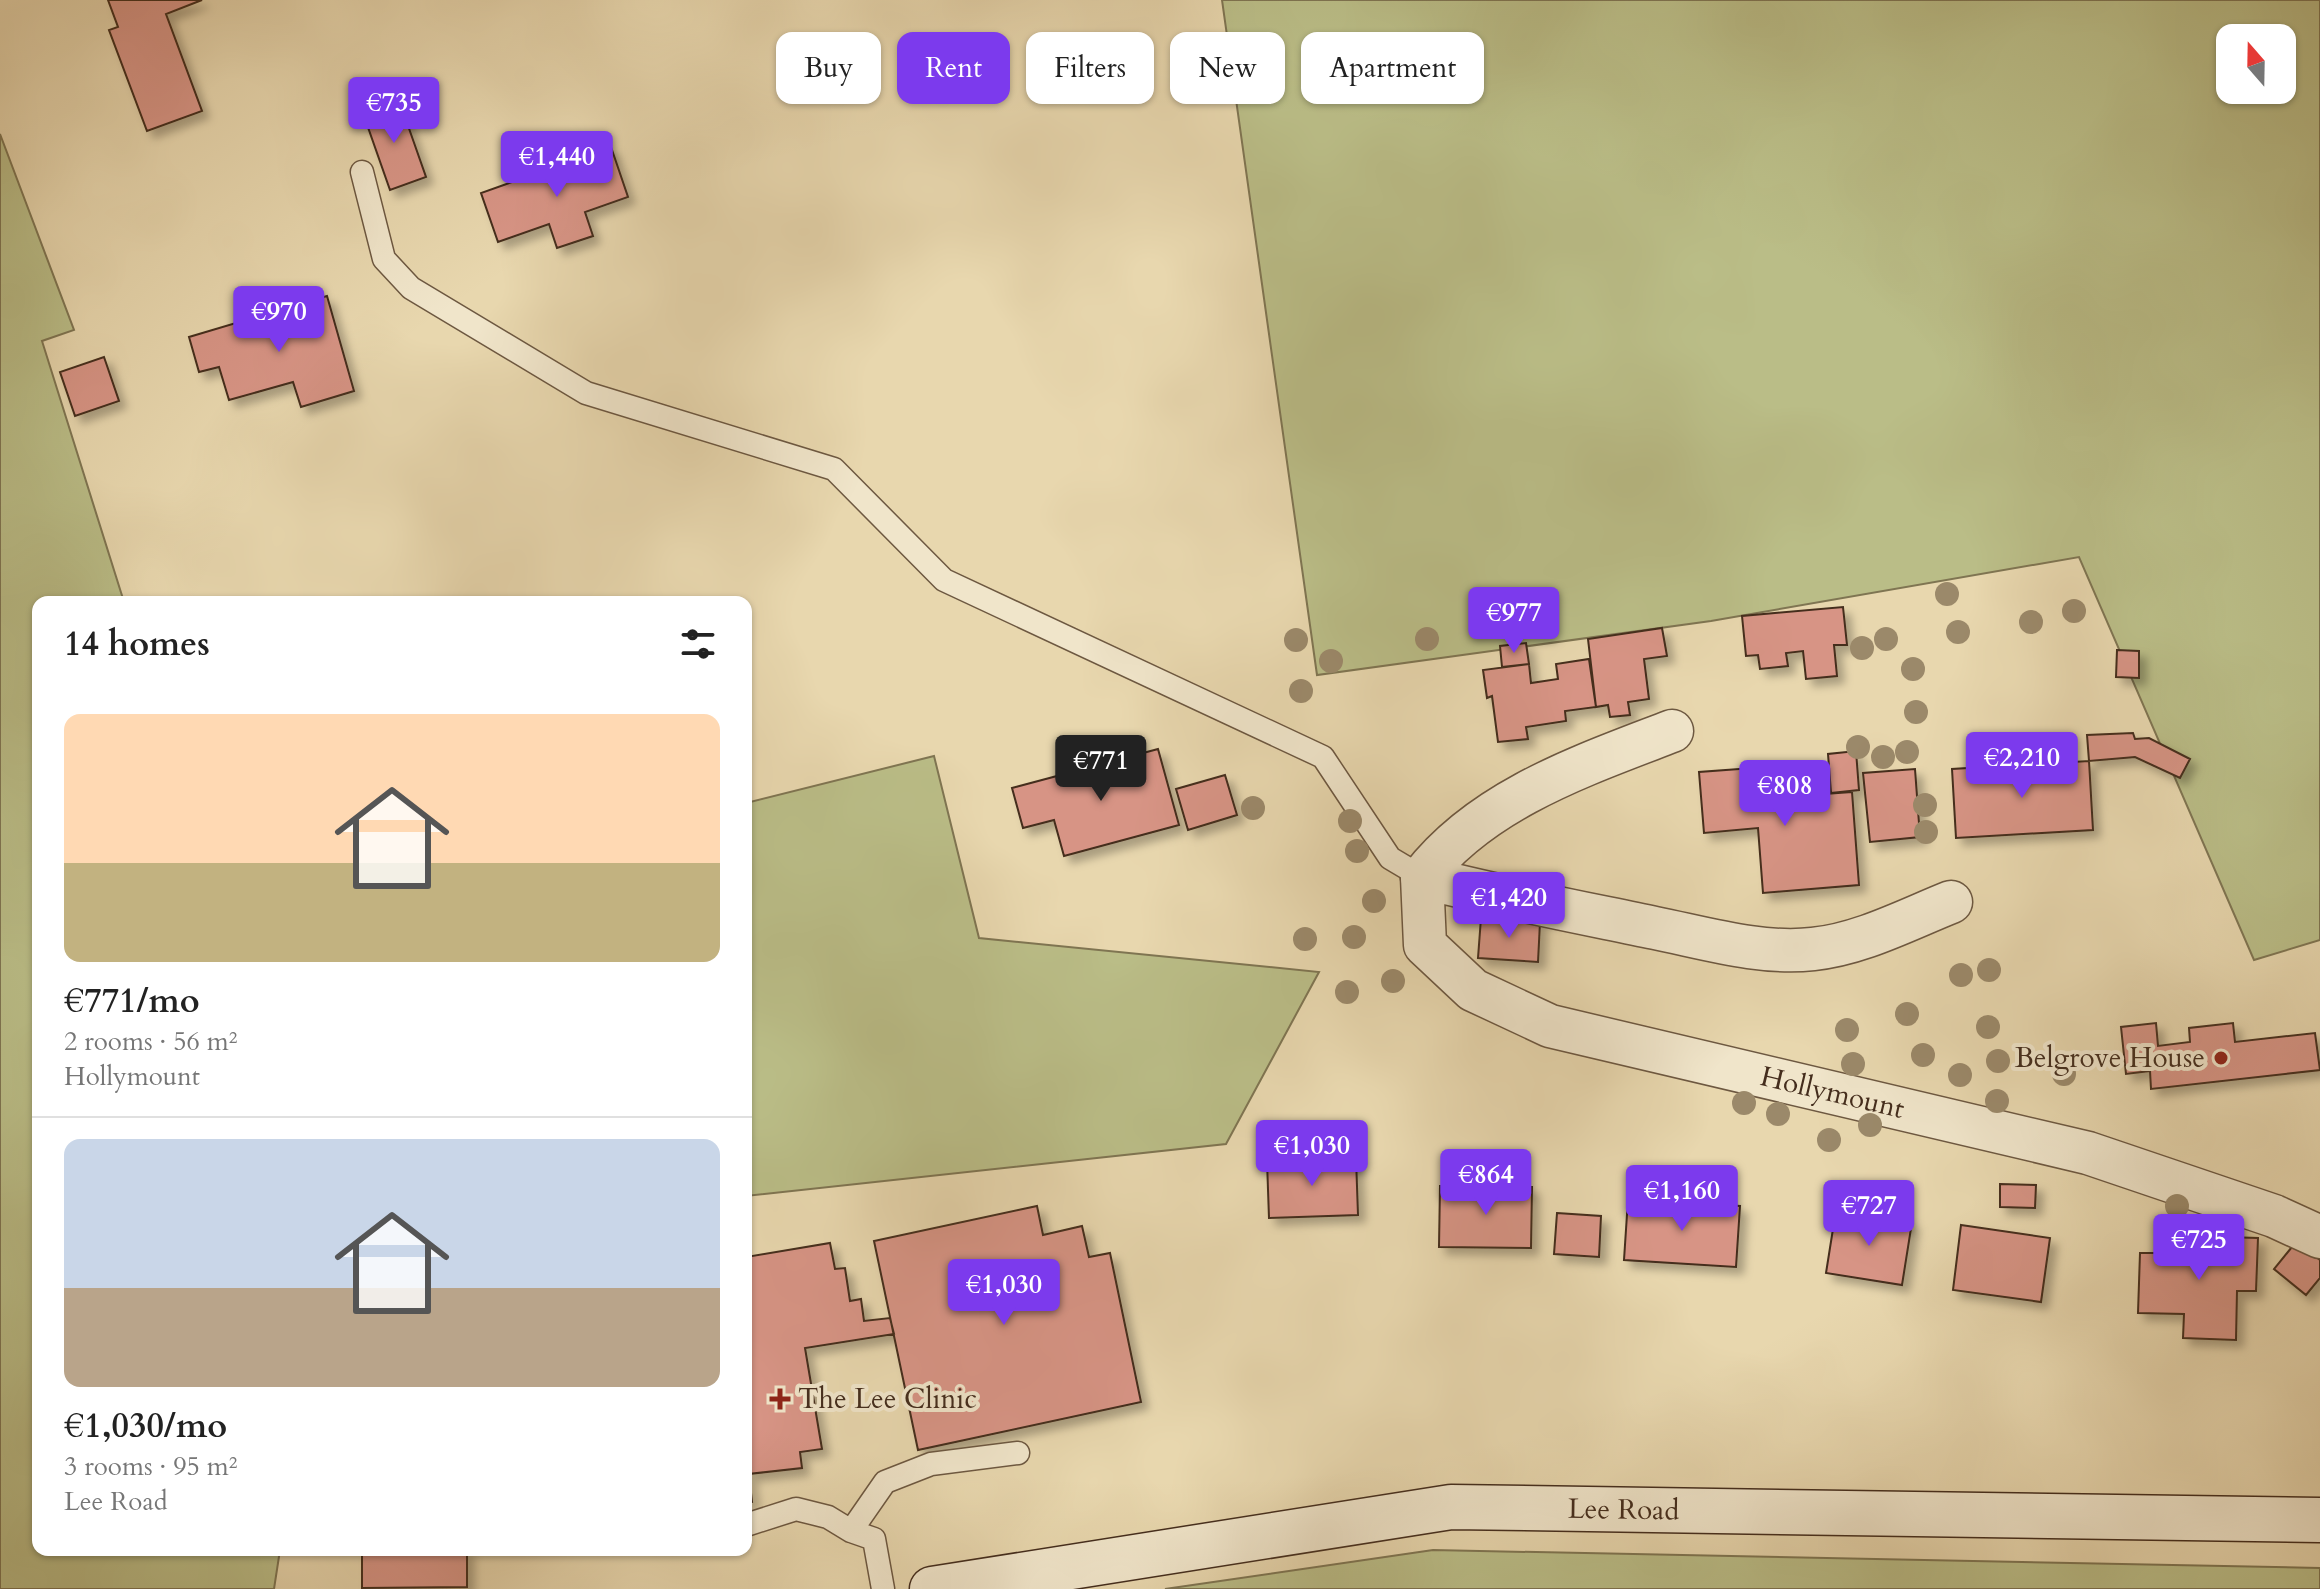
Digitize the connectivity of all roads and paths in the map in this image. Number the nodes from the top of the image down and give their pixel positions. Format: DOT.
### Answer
graph roads {
  1 [pos="362,172"];
  2 [pos="1672,731"];
  3 [pos="1422,877"];
  4 [pos="1951,902"];
  5 [pos="2320,1237"];
  6 [pos="1018,1453"];
  7 [pos="2320,1520"];
  8 [pos="752,1523"];
  9 [pos="851,1531"];
  10 [pos="883,1589"];
  11 [pos="932,1589"];
  1 -- 3 [label="lane"];
  2 -- 3 [label="street"];
  3 -- 4 [label="street"];
  3 -- 5 [label="street, Hollymount"];
  6 -- 9 [label="lane"];
  7 -- 11 [label="street, Lee Road"];
  8 -- 9 [label="lane"];
  9 -- 10 [label="lane"];
}
